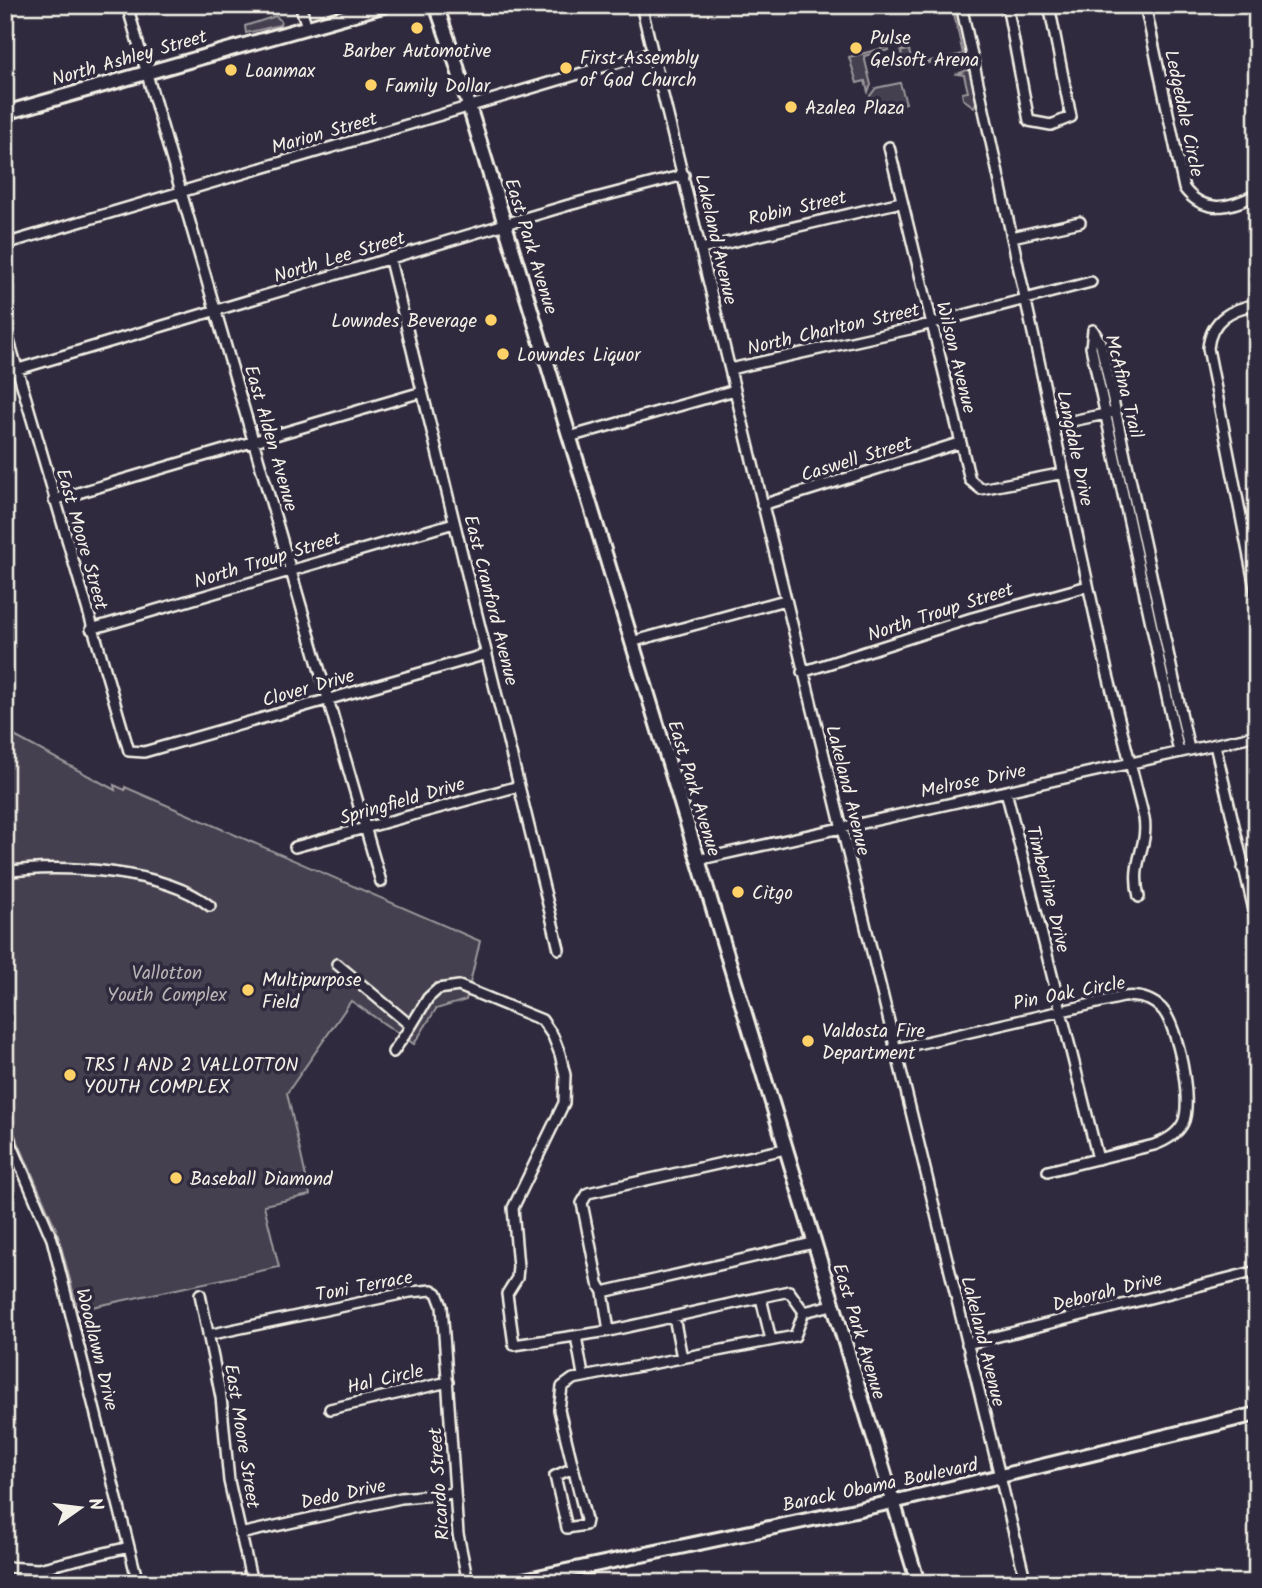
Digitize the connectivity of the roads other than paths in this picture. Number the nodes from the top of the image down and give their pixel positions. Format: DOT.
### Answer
graph roads {
  1 [pos="127,5"];
  2 [pos="300,5"];
  3 [pos="386,5"];
  4 [pos="436,5"];
  5 [pos="641,5"];
  6 [pos="961,5"];
  7 [pos="1007,5"];
  8 [pos="1049,5"];
  9 [pos="1145,5"];
  10 [pos="307,27"];
  11 [pos="653,52"];
  12 [pos="146,73"];
  13 [pos="470,108"];
  14 [pos="5,113"];
  15 [pos="889,146"];
  16 [pos="684,175"];
  17 [pos="181,192"];
  18 [pos="1257,194"];
  19 [pos="901,202"];
  20 [pos="1080,222"];
  21 [pos="505,226"];
  22 [pos="1012,237"];
  23 [pos="5,244"];
  24 [pos="701,249"];
  25 [pos="390,260"];
  26 [pos="1091,282"];
  27 [pos="1026,299"];
  28 [pos="1257,304"];
  29 [pos="216,311"];
  30 [pos="931,324"];
  31 [pos="5,327"];
  32 [pos="18,369"];
  33 [pos="730,369"];
  34 [pos="5,373"];
  35 [pos="735,390"];
  36 [pos="422,392"];
  37 [pos="1116,412"];
  38 [pos="1105,414"];
  39 [pos="1053,425"];
  40 [pos="569,437"];
  41 [pos="254,439"];
  42 [pos="959,443"];
  43 [pos="1118,446"];
  44 [pos="1064,473"];
  45 [pos="54,500"];
  46 [pos="762,505"];
  47 [pos="454,523"];
  48 [pos="1141,528"];
  49 [pos="1131,530"];
  50 [pos="292,570"];
  51 [pos="1150,570"];
  52 [pos="1140,572"];
  53 [pos="1088,586"];
  54 [pos="1257,598"];
  55 [pos="785,600"];
  56 [pos="1160,613"];
  57 [pos="1149,615"];
  58 [pos="91,629"];
  59 [pos="631,642"];
  60 [pos="487,654"];
  61 [pos="1169,655"];
  62 [pos="1158,657"];
  63 [pos="802,672"];
  64 [pos="1178,698"];
  65 [pos="328,699"];
  66 [pos="1167,700"];
  67 [pos="1257,735"];
  68 [pos="1214,745"];
  69 [pos="1189,750"];
  70 [pos="1179,752"];
  71 [pos="138,753"];
  72 [pos="1131,763"];
  73 [pos="519,786"];
  74 [pos="1006,790"];
  75 [pos="841,827"];
  76 [pos="366,828"];
  77 [pos="295,847"];
  78 [pos="697,860"];
  79 [pos="1257,865"];
  80 [pos="1244,869"];
  81 [pos="5,872"];
  82 [pos="380,882"];
  83 [pos="1139,897"];
  84 [pos="210,906"];
  85 [pos="1257,923"];
  86 [pos="559,949"];
  87 [pos="337,964"];
  88 [pos="1061,1009"];
  89 [pos="411,1026"];
  90 [pos="895,1049"];
  91 [pos="393,1052"];
  92 [pos="5,1129"];
  93 [pos="785,1149"];
  94 [pos="1098,1159"];
  95 [pos="1048,1171"];
  96 [pos="813,1243"];
  97 [pos="1257,1271"];
  98 [pos="603,1292"];
  99 [pos="200,1294"];
  100 [pos="761,1298"];
  101 [pos="832,1305"];
  102 [pos="804,1312"];
  103 [pos="674,1317"];
  104 [pos="609,1331"];
  105 [pos="208,1335"];
  106 [pos="576,1336"];
  107 [pos="771,1340"];
  108 [pos="967,1345"];
  109 [pos="682,1357"];
  110 [pos="583,1376"];
  111 [pos="448,1382"];
  112 [pos="330,1409"];
  113 [pos="1257,1415"];
  114 [pos="573,1468"];
  115 [pos="999,1478"];
  116 [pos="455,1493"];
  117 [pos="893,1502"];
  118 [pos="240,1534"];
  119 [pos="129,1547"];
  120 [pos="5,1567"];
  121 [pos="138,1583"];
  122 [pos="252,1583"];
  123 [pos="468,1583"];
  124 [pos="509,1583"];
  125 [pos="918,1583"];
  126 [pos="1026,1583"];
  1 -- 12 [label="street, East Alden Avenue"];
  2 -- 10 [label="street"];
  3 -- 10 [label="main road, North Ashley Street"];
  4 -- 13 [label="main road, East Park Avenue"];
  5 -- 11 [label="street, Lakeland Avenue"];
  6 -- 22 [label="street, Langdale Drive"];
  7 -- 8 [label="street"];
  9 -- 18 [label="street, Ledgedale Circle"];
  10 -- 12 [label="main road, North Ashley Street"];
  11 -- 13 [label="street, Marion Street"];
  11 -- 16 [label="street, Lakeland Avenue"];
  12 -- 14 [label="main road, North Ashley Street"];
  12 -- 17 [label="street, East Alden Avenue"];
  13 -- 17 [label="street, Marion Street"];
  13 -- 21 [label="main road, East Park Avenue"];
  15 -- 19 [label="street, Wilson Avenue"];
  16 -- 21 [label="street, North Lee Street"];
  16 -- 24 [label="street, Lakeland Avenue"];
  17 -- 23 [label="street, Marion Street"];
  17 -- 29 [label="street, East Alden Avenue"];
  19 -- 24 [label="street, Robin Street"];
  19 -- 30 [label="street, Wilson Avenue"];
  20 -- 22 [label="street"];
  21 -- 25 [label="street, North Lee Street"];
  21 -- 40 [label="main road, East Park Avenue"];
  22 -- 27 [label="street, Langdale Drive"];
  24 -- 33 [label="street, Lakeland Avenue"];
  25 -- 29 [label="street, North Lee Street"];
  25 -- 36 [label="street, East Cranford Avenue"];
  26 -- 27 [label="street, North Charlton Street"];
  27 -- 30 [label="street, North Charlton Street"];
  27 -- 39 [label="street, Langdale Drive"];
  28 -- 54 [label="street"];
  29 -- 32 [label="street, North Lee Street"];
  29 -- 41 [label="street, East Alden Avenue"];
  30 -- 33 [label="street, North Charlton Street"];
  30 -- 42 [label="street, Wilson Avenue"];
  31 -- 32 [label="street, East Moore Street"];
  32 -- 34 [label="street, North Lee Street"];
  32 -- 45 [label="street, East Moore Street"];
  33 -- 35 [label="street, Lakeland Avenue"];
  35 -- 40 [label="street"];
  35 -- 46 [label="street, Lakeland Avenue"];
  36 -- 41 [label="street"];
  36 -- 47 [label="street, East Cranford Avenue"];
  37 -- 38 [label="street"];
  37 -- 38 [label="street, McAfina Trail"];
  37 -- 43 [label="street, McAfina Trail"];
  38 -- 39 [label="street"];
  38 -- 43 [label="street, McAfina Trail"];
  39 -- 44 [label="street, Langdale Drive"];
  40 -- 59 [label="main road, East Park Avenue"];
  41 -- 45 [label="street"];
  41 -- 50 [label="street, East Alden Avenue"];
  42 -- 44 [label="street, Wilson Avenue"];
  42 -- 46 [label="street, Caswell Street"];
  43 -- 48 [label="street, McAfina Trail"];
  43 -- 49 [label="street, McAfina Trail"];
  44 -- 53 [label="street, Langdale Drive"];
  45 -- 58 [label="street, East Moore Street"];
  46 -- 55 [label="street, Lakeland Avenue"];
  47 -- 50 [label="street, North Troup Street"];
  47 -- 60 [label="street, East Cranford Avenue"];
  48 -- 49 [label="street"];
  48 -- 51 [label="street, McAfina Trail"];
  49 -- 52 [label="street, McAfina Trail"];
  50 -- 58 [label="street, North Troup Street"];
  50 -- 65 [label="street, East Alden Avenue"];
  51 -- 52 [label="street"];
  51 -- 56 [label="street, McAfina Trail"];
  52 -- 57 [label="street, McAfina Trail"];
  53 -- 63 [label="street, North Troup Street"];
  53 -- 72 [label="street, Langdale Drive"];
  55 -- 59 [label="street"];
  55 -- 63 [label="street, Lakeland Avenue"];
  56 -- 57 [label="street"];
  56 -- 61 [label="street, McAfina Trail"];
  57 -- 62 [label="street, McAfina Trail"];
  58 -- 71 [label="street, East Moore Street"];
  59 -- 78 [label="main road, East Park Avenue"];
  60 -- 65 [label="street, Clover Drive"];
  60 -- 73 [label="street, East Cranford Avenue"];
  61 -- 62 [label="street"];
  61 -- 64 [label="street, McAfina Trail"];
  62 -- 66 [label="street, McAfina Trail"];
  63 -- 75 [label="street, Lakeland Avenue"];
  64 -- 66 [label="street"];
  64 -- 69 [label="street, McAfina Trail"];
  65 -- 71 [label="street, Clover Drive"];
  65 -- 76 [label="street, East Alden Avenue"];
  66 -- 70 [label="street, McAfina Trail"];
  67 -- 68 [label="street, Melrose Drive"];
  68 -- 69 [label="street, Melrose Drive"];
  68 -- 80 [label="street"];
  69 -- 70 [label="street, Melrose Drive"];
  70 -- 72 [label="street, Melrose Drive"];
  72 -- 74 [label="street, Melrose Drive"];
  72 -- 83 [label="street, Langdale Drive"];
  73 -- 76 [label="street, Springfield Drive"];
  73 -- 86 [label="street, East Cranford Avenue"];
  74 -- 75 [label="street, Melrose Drive"];
  74 -- 88 [label="street, Timberline Drive"];
  75 -- 78 [label="street, Melrose Drive"];
  75 -- 90 [label="street, Lakeland Avenue"];
  76 -- 77 [label="street, Springfield Drive"];
  76 -- 82 [label="street, East Alden Avenue"];
  78 -- 93 [label="main road, East Park Avenue"];
  79 -- 80 [label="street"];
  80 -- 85 [label="street"];
  81 -- 84 [label="street"];
  87 -- 89 [label="street"];
  88 -- 90 [label="street, Pin Oak Circle"];
  88 -- 94 [label="street, Timberline Drive"];
  88 -- 94 [label="street, Pin Oak Circle"];
  89 -- 91 [label="street"];
  89 -- 106 [label="street"];
  90 -- 108 [label="street, Lakeland Avenue"];
  92 -- 119 [label="street, Woodlawn Drive"];
  93 -- 96 [label="main road, East Park Avenue"];
  93 -- 98 [label="street"];
  94 -- 95 [label="street, Pin Oak Circle"];
  96 -- 98 [label="street"];
  96 -- 101 [label="main road, East Park Avenue"];
  97 -- 108 [label="street, Deborah Drive"];
  98 -- 104 [label="street"];
  99 -- 105 [label="street, East Moore Street"];
  100 -- 102 [label="street"];
  100 -- 103 [label="street"];
  100 -- 107 [label="street"];
  101 -- 102 [label="street"];
  101 -- 117 [label="main road, East Park Avenue"];
  102 -- 107 [label="street"];
  103 -- 104 [label="street"];
  103 -- 109 [label="street"];
  104 -- 106 [label="street"];
  105 -- 111 [label="street, Toni Terrace"];
  105 -- 118 [label="street, East Moore Street"];
  106 -- 110 [label="street"];
  107 -- 109 [label="street"];
  108 -- 115 [label="street, Lakeland Avenue"];
  109 -- 110 [label="street"];
  110 -- 114 [label="street"];
  111 -- 112 [label="street, Hal Circle"];
  111 -- 116 [label="street, Ricardo Street"];
  113 -- 115 [label="main road, Barack Obama Boulevard"];
  114 -- 114 [label="street"];
  115 -- 117 [label="main road, Barack Obama Boulevard"];
  115 -- 126 [label="street, Lakeland Avenue"];
  116 -- 118 [label="street, Dedo Drive"];
  116 -- 123 [label="street, Ricardo Street"];
  117 -- 124 [label="main road, Barack Obama Boulevard"];
  117 -- 125 [label="main road, East Park Avenue"];
  118 -- 122 [label="street, East Moore Street"];
  119 -- 120 [label="street"];
  119 -- 121 [label="street, Woodlawn Drive"];
}
